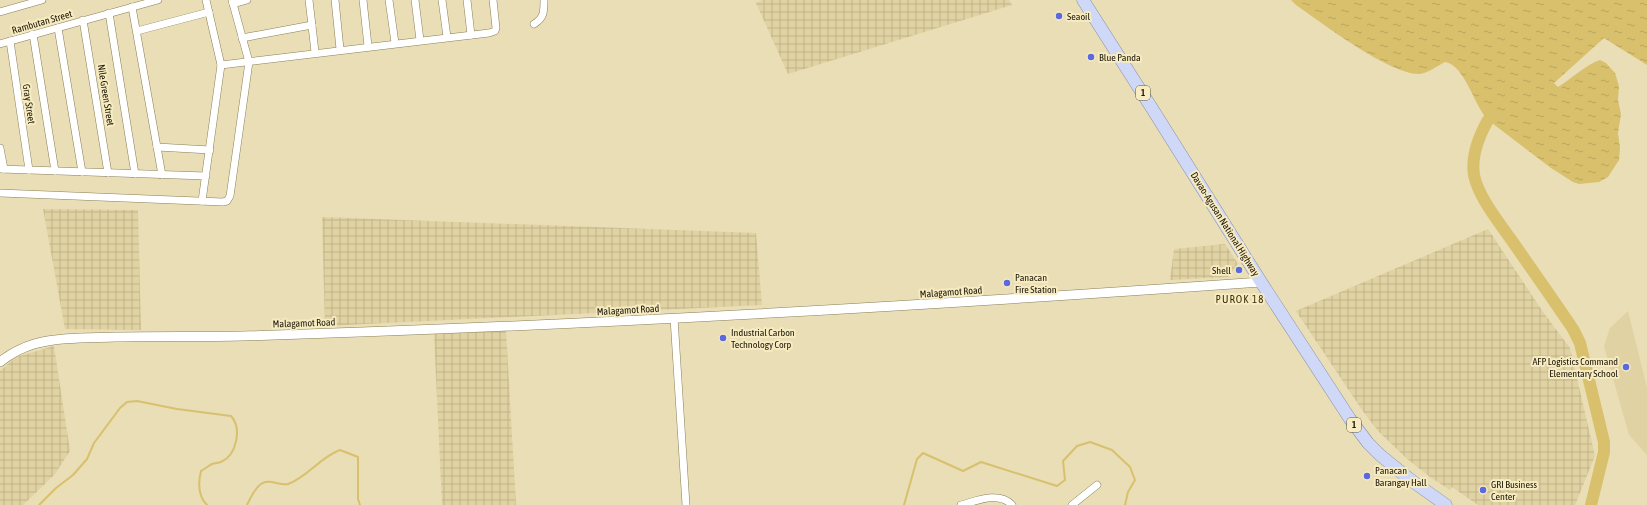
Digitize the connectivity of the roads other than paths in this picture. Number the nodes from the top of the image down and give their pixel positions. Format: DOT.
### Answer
graph roads {
  1 [pos="42,0"];
  2 [pos="158,0"];
  3 [pos="206,0"];
  4 [pos="247,0"];
  5 [pos="309,0"];
  6 [pos="336,0"];
  7 [pos="363,0"];
  8 [pos="389,0"];
  9 [pos="415,0"];
  10 [pos="442,0"];
  11 [pos="467,0"];
  12 [pos="493,0"];
  13 [pos="544,0"];
  14 [pos="1083,0"];
  15 [pos="232,2"];
  16 [pos="132,7"];
  17 [pos="0,12"];
  18 [pos="209,12"];
  19 [pos="109,13"];
  20 [pos="83,20"];
  21 [pos="534,24"];
  22 [pos="312,25"];
  23 [pos="58,28"];
  24 [pos="137,31"];
  25 [pos="33,34"];
  26 [pos="471,35"];
  27 [pos="447,37"];
  28 [pos="242,38"];
  29 [pos="420,40"];
  30 [pos="10,41"];
  31 [pos="395,43"];
  32 [pos="0,44"];
  33 [pos="368,46"];
  34 [pos="340,49"];
  35 [pos="315,52"];
  36 [pos="249,62"];
  37 [pos="221,65"];
  38 [pos="157,147"];
  39 [pos="0,148"];
  40 [pos="210,150"];
  41 [pos="2,169"];
  42 [pos="29,170"];
  43 [pos="56,171"];
  44 [pos="82,172"];
  45 [pos="108,173"];
  46 [pos="135,174"];
  47 [pos="162,175"];
  48 [pos="206,176"];
  49 [pos="0,193"];
  50 [pos="202,201"];
  51 [pos="1260,282"];
  52 [pos="674,318"];
  53 [pos="0,362"];
  54 [pos="1097,485"];
  55 [pos="686,505"];
  56 [pos="961,505"];
  57 [pos="1012,505"];
  58 [pos="1072,505"];
  59 [pos="1446,505"];
  1 -- 17 [label="street"];
  2 -- 16 [label="street, Rambutan Street"];
  3 -- 18 [label="street"];
  4 -- 15 [label="street"];
  5 -- 22 [label="street"];
  6 -- 34 [label="street"];
  7 -- 33 [label="street"];
  8 -- 31 [label="street"];
  9 -- 29 [label="street"];
  10 -- 27 [label="street"];
  11 -- 26 [label="street"];
  12 -- 26 [label="street"];
  13 -- 21 [label="street"];
  14 -- 51 [label="highway, Davao-Agusan National Highway / 1"];
  15 -- 28 [label="street"];
  16 -- 19 [label="street, Rambutan Street"];
  16 -- 24 [label="street"];
  18 -- 24 [label="street"];
  18 -- 37 [label="street"];
  19 -- 20 [label="street, Rambutan Street"];
  19 -- 46 [label="street"];
  20 -- 23 [label="street, Rambutan Street"];
  20 -- 45 [label="street, Nile Green Street"];
  22 -- 28 [label="street"];
  22 -- 35 [label="street"];
  23 -- 25 [label="street, Rambutan Street"];
  23 -- 44 [label="street"];
  24 -- 38 [label="street"];
  25 -- 30 [label="street, Rambutan Street"];
  25 -- 43 [label="street"];
  26 -- 27 [label="street"];
  27 -- 29 [label="street"];
  28 -- 36 [label="street"];
  29 -- 31 [label="street"];
  30 -- 32 [label="street, Rambutan Street"];
  30 -- 42 [label="street, Gray Street"];
  31 -- 33 [label="street"];
  33 -- 34 [label="street"];
  34 -- 35 [label="street"];
  35 -- 36 [label="street"];
  36 -- 37 [label="street"];
  36 -- 50 [label="street"];
  37 -- 40 [label="street"];
  38 -- 40 [label="street"];
  38 -- 47 [label="street"];
  39 -- 41 [label="street"];
  40 -- 48 [label="street"];
  41 -- 42 [label="street"];
  42 -- 43 [label="street"];
  43 -- 44 [label="street"];
  44 -- 45 [label="street"];
  45 -- 46 [label="street"];
  46 -- 47 [label="street"];
  47 -- 48 [label="street"];
  48 -- 50 [label="street"];
  49 -- 50 [label="street"];
  51 -- 52 [label="street, Malagamot Road"];
  51 -- 59 [label="highway, Davao-Agusan National Highway / 1"];
  52 -- 53 [label="street, Malagamot Road"];
  52 -- 55 [label="street"];
  54 -- 58 [label="street"];
  56 -- 57 [label="street"];
}
